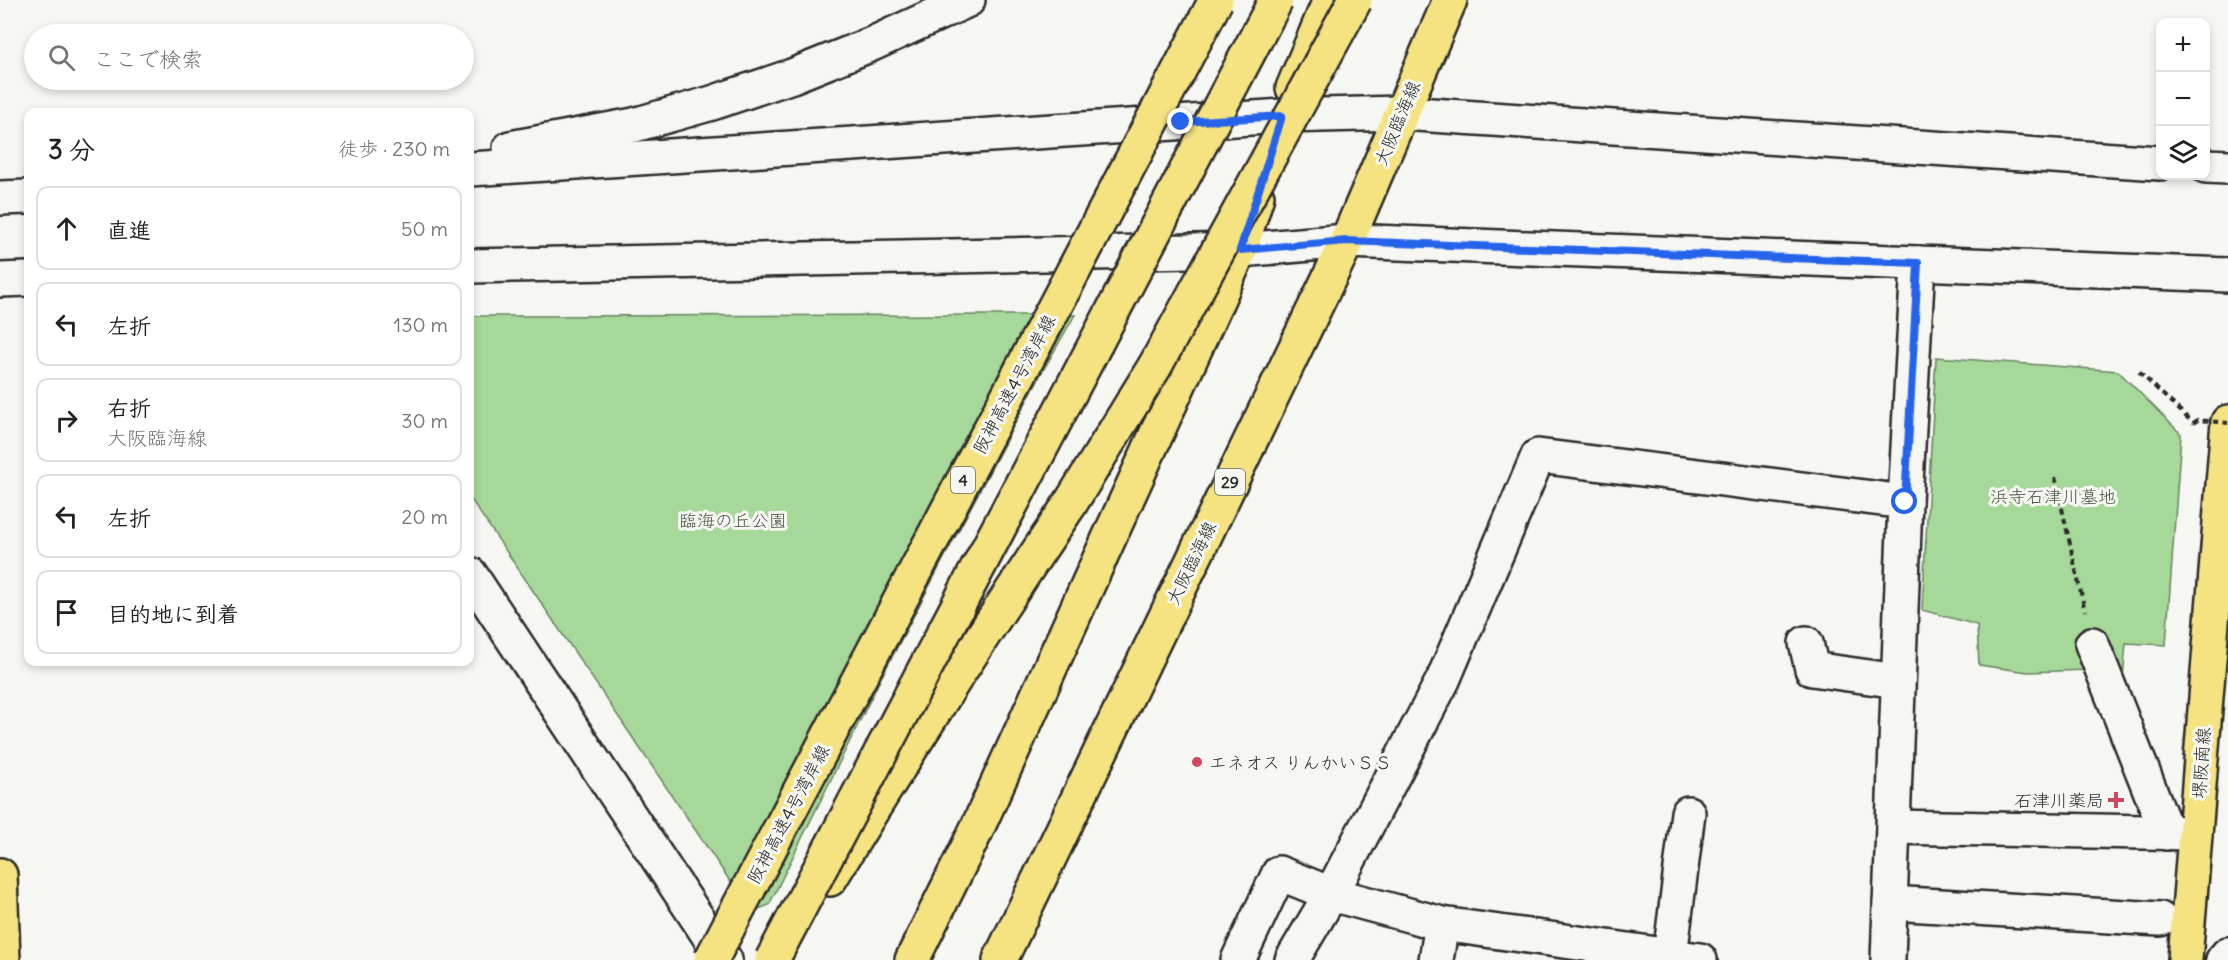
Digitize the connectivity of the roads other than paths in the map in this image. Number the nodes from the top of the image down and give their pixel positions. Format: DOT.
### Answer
graph roads {
  1 [pos="968,0"];
  2 [pos="1216,0"];
  3 [pos="1276,0"];
  4 [pos="1330,0"];
  5 [pos="1355,0"];
  6 [pos="1450,0"];
  7 [pos="1401,113"];
  8 [pos="1282,116"];
  9 [pos="474,154"];
  10 [pos="2156,163"];
  11 [pos="2210,166"];
  12 [pos="2228,167"];
  13 [pos="474,169"];
  14 [pos="24,197"];
  15 [pos="0,198"];
  16 [pos="1347,241"];
  17 [pos="1240,250"];
  18 [pos="1918,263"];
  19 [pos="474,266"];
  20 [pos="2228,275"];
  21 [pos="24,279"];
  22 [pos="0,280"];
  23 [pos="2228,422"];
  24 [pos="1905,502"];
  25 [pos="474,580"];
  26 [pos="1806,643"];
  27 [pos="2092,644"];
  28 [pos="1898,681"];
  29 [pos="1688,813"];
  30 [pos="1893,827"];
  31 [pos="2181,833"];
  32 [pos="0,875"];
  33 [pos="1331,894"];
  34 [pos="1890,903"];
  35 [pos="2160,919"];
  36 [pos="1442,924"];
  37 [pos="2228,954"];
  38 [pos="1685,958"];
  39 [pos="3,960"];
  40 [pos="711,960"];
  41 [pos="725,960"];
  42 [pos="772,960"];
  43 [pos="786,960"];
  44 [pos="912,960"];
  45 [pos="1000,960"];
  46 [pos="1239,960"];
  47 [pos="1292,960"];
  48 [pos="1436,960"];
  49 [pos="1888,960"];
  50 [pos="2185,960"];
  51 [pos="2223,960"];
  1 -- 9 [label="street"];
  2 -- 40 [label="main road, 阪神高速4号湾岸線 / 4, bridge"];
  3 -- 42 [label="main road, bridge"];
  4 -- 8 [label="main road"];
  5 -- 43 [label="main road, bridge"];
  6 -- 7 [label="main road, 大阪臨海線 / 29"];
  7 -- 8 [label="street"];
  7 -- 10 [label="street"];
  7 -- 16 [label="main road, 大阪臨海線 / 29"];
  8 -- 13 [label="street"];
  8 -- 17 [label="main road"];
  11 -- 12 [label="street"];
  14 -- 15 [label="street"];
  16 -- 17 [label="street"];
  16 -- 18 [label="street"];
  16 -- 45 [label="main road, 大阪臨海線 / 29"];
  17 -- 19 [label="street"];
  17 -- 44 [label="main road"];
  18 -- 20 [label="street"];
  18 -- 24 [label="street"];
  21 -- 22 [label="street"];
  23 -- 31 [label="main road, 堺阪南線"];
  24 -- 28 [label="street"];
  24 -- 33 [label="street"];
  25 -- 41 [label="street"];
  26 -- 28 [label="street"];
  27 -- 31 [label="street"];
  28 -- 30 [label="street"];
  29 -- 38 [label="street"];
  30 -- 31 [label="street"];
  30 -- 34 [label="street"];
  31 -- 50 [label="main road, 堺阪南線"];
  32 -- 39 [label="main road"];
  33 -- 36 [label="street"];
  33 -- 46 [label="street"];
  33 -- 47 [label="street"];
  34 -- 35 [label="street"];
  34 -- 49 [label="street"];
  36 -- 38 [label="street"];
  36 -- 48 [label="street"];
  37 -- 51 [label="street"];
}
